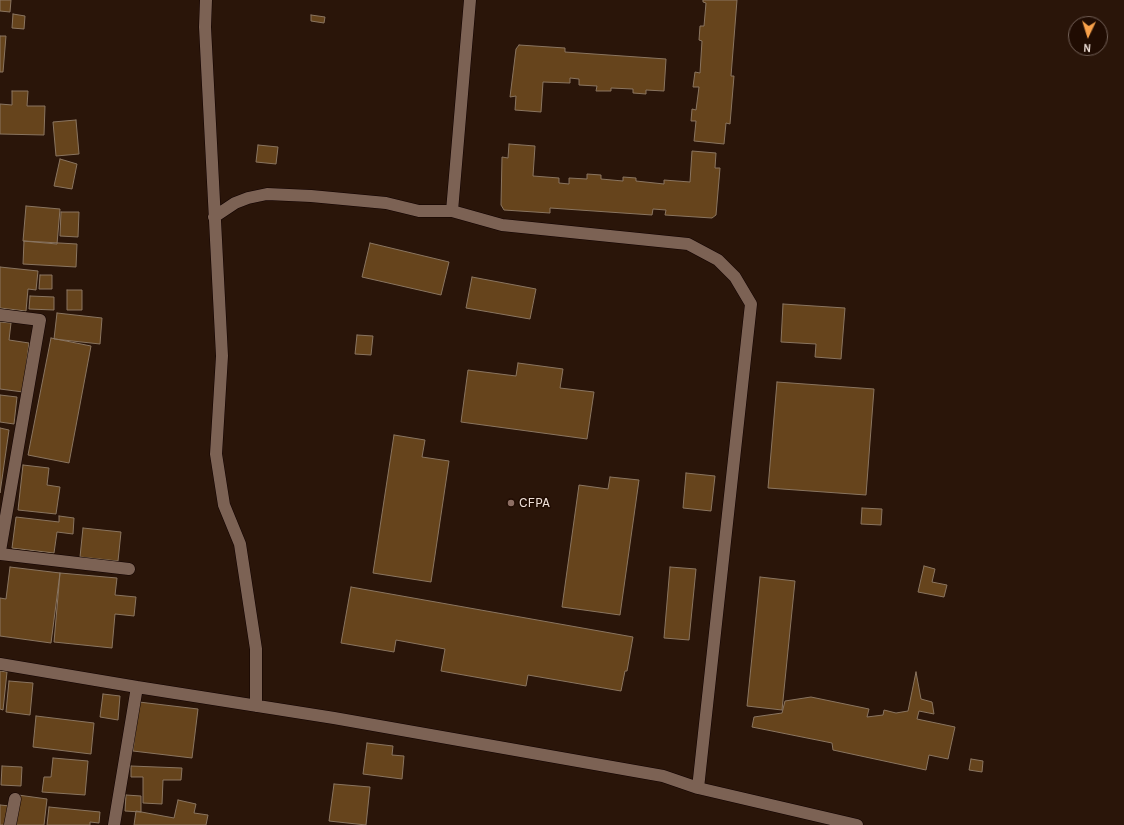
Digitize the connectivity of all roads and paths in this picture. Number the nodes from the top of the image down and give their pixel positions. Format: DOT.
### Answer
graph roads {
  1 [pos="206,0"];
  2 [pos="470,0"];
  3 [pos="452,210"];
  4 [pos="214,217"];
  5 [pos="0,315"];
  6 [pos="0,553"];
  7 [pos="129,569"];
  8 [pos="0,664"];
  9 [pos="136,687"];
  10 [pos="256,706"];
  11 [pos="698,788"];
  12 [pos="15,799"];
  13 [pos="10,825"];
  14 [pos="114,825"];
  15 [pos="857,825"];
  1 -- 4 [label="street"];
  2 -- 3 [label="street"];
  3 -- 4 [label="street"];
  3 -- 11 [label="street"];
  4 -- 10 [label="street"];
  5 -- 6 [label="street"];
  6 -- 7 [label="street"];
  8 -- 9 [label="street"];
  9 -- 10 [label="street"];
  9 -- 14 [label="street"];
  10 -- 11 [label="street"];
  11 -- 15 [label="street"];
  12 -- 13 [label="street"];
}
